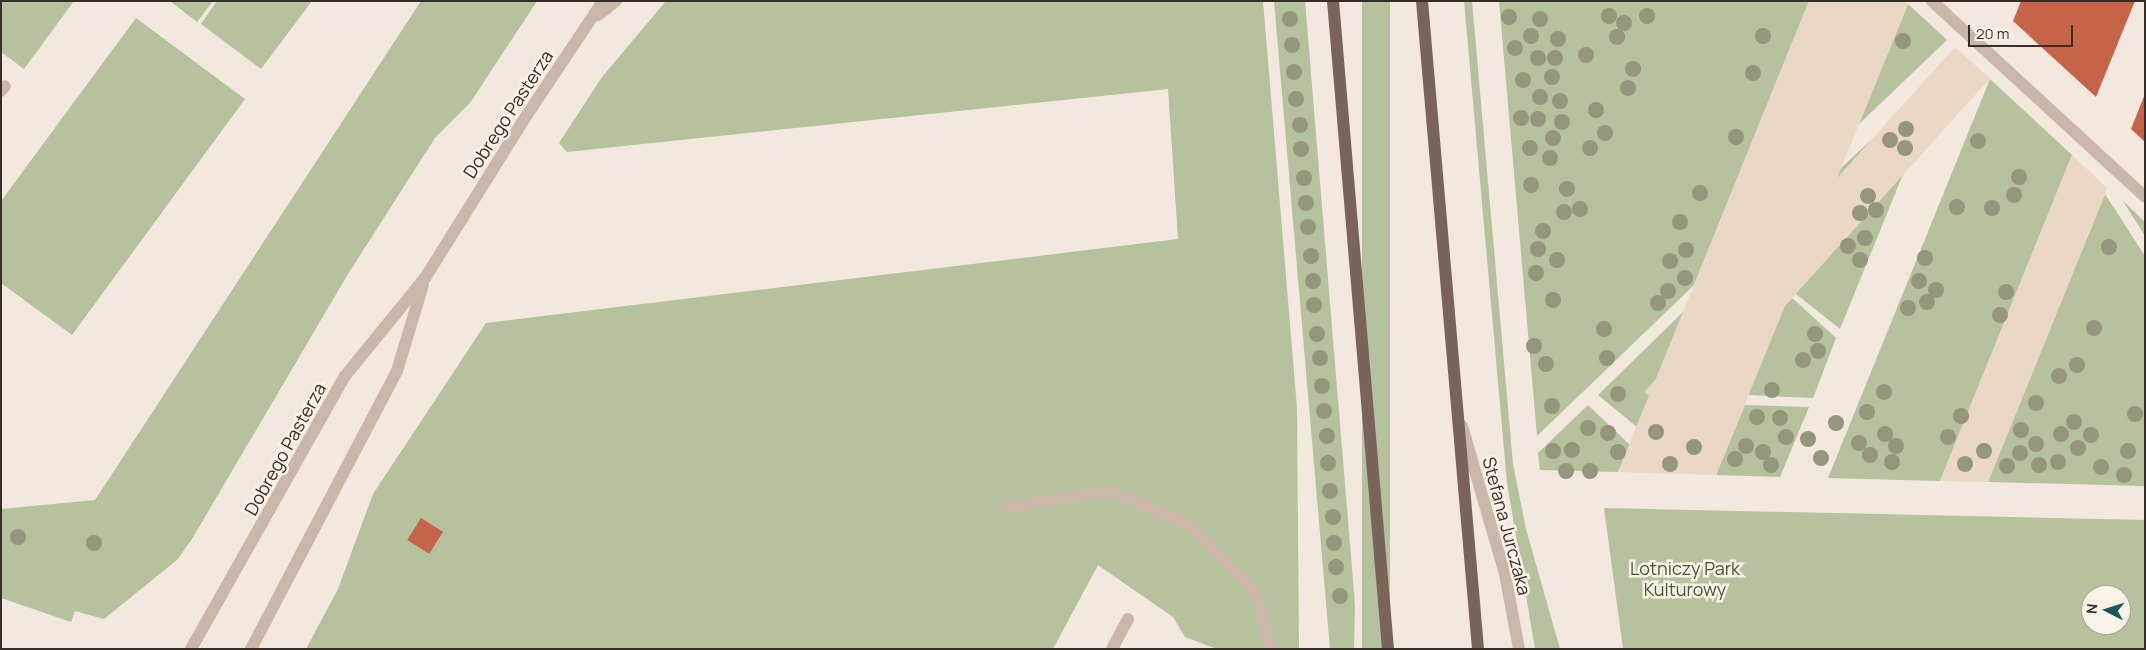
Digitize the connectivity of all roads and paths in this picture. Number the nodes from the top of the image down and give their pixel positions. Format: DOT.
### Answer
graph roads {
  1 [pos="603,1"];
  2 [pos="616,1"];
  3 [pos="1333,1"];
  4 [pos="1422,1"];
  5 [pos="1932,1"];
  6 [pos="590,21"];
  7 [pos="2145,197"];
  8 [pos="425,278"];
  9 [pos="1458,414"];
  10 [pos="1008,507"];
  11 [pos="1128,619"];
  12 [pos="191,649"];
  13 [pos="251,649"];
  14 [pos="1112,649"];
  15 [pos="1272,649"];
  16 [pos="1388,649"];
  17 [pos="1478,649"];
  18 [pos="1519,649"];
  1 -- 6 [label="street, Dobrego Pasterza"];
  2 -- 6 [label="street, Dobrego Pasterza"];
  3 -- 16 [label="main road"];
  4 -- 9 [label="main road"];
  5 -- 7 [label="street"];
  6 -- 8 [label="street, Dobrego Pasterza"];
  8 -- 12 [label="street, Dobrego Pasterza"];
  8 -- 13 [label="street, Dobrego Pasterza"];
  9 -- 17 [label="main road"];
  9 -- 18 [label="street, Stefana Jurczaka"];
  10 -- 15 [label="street"];
  11 -- 14 [label="street"];
}
